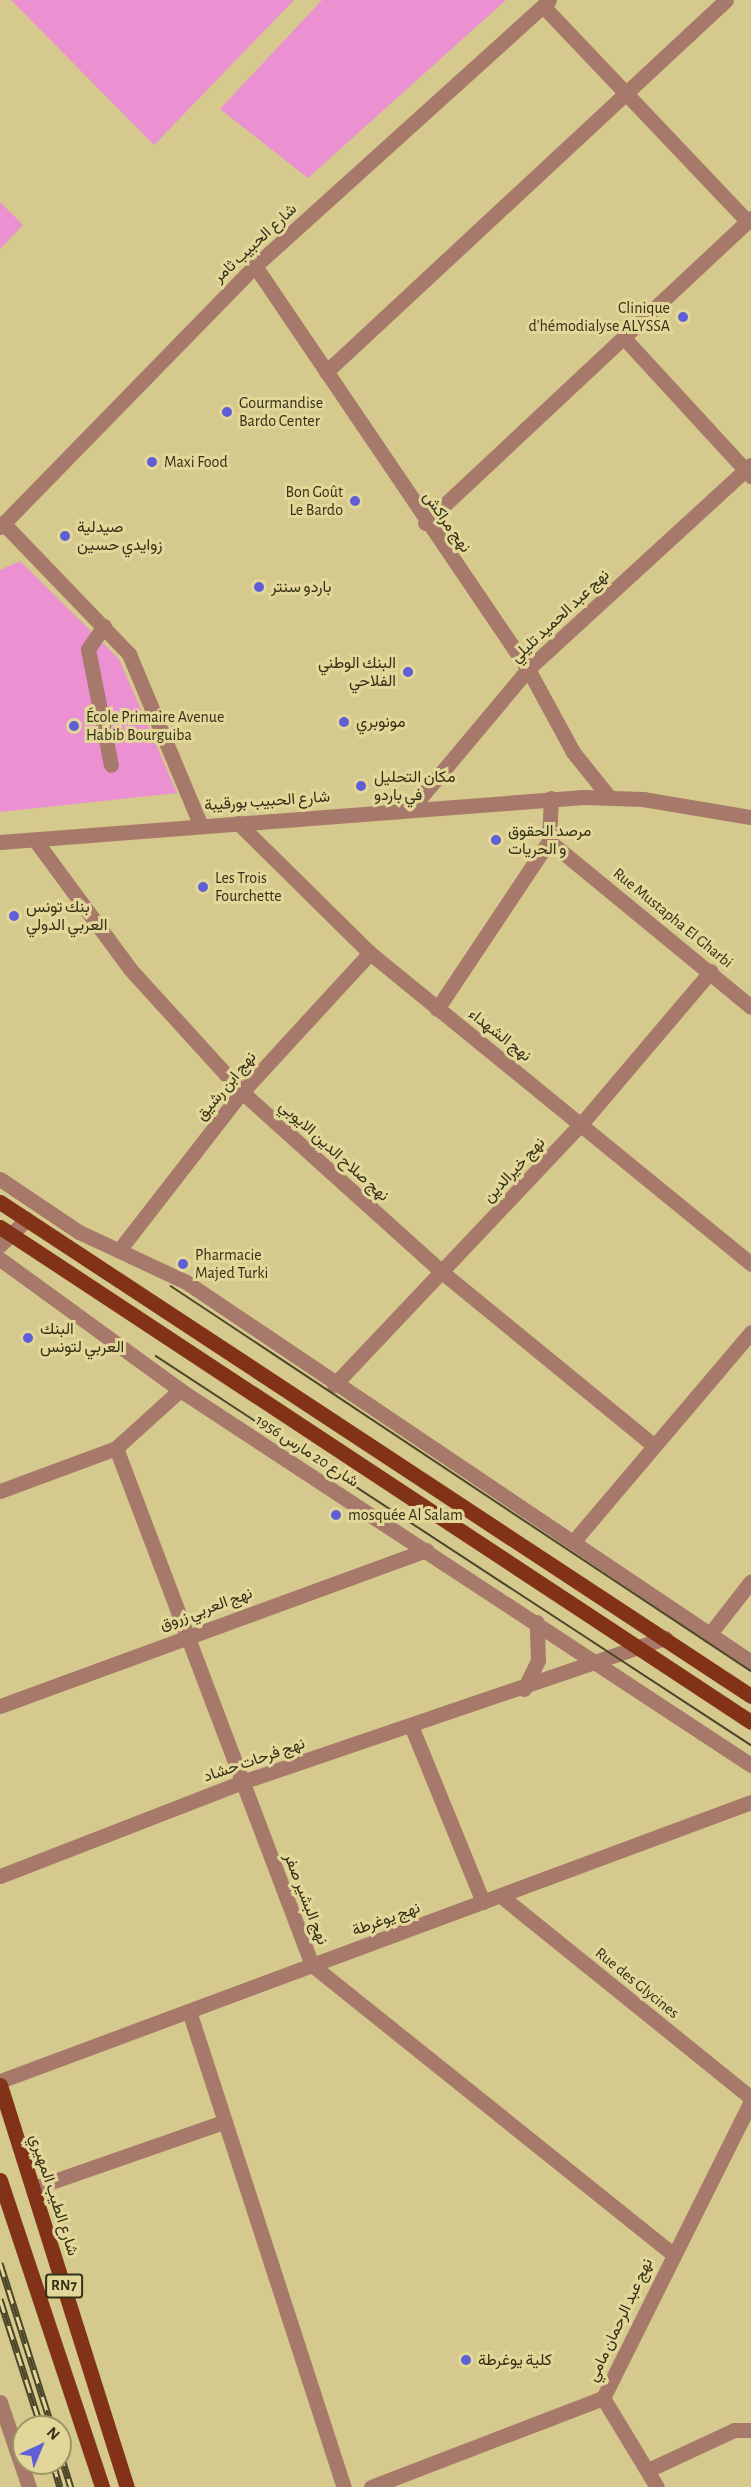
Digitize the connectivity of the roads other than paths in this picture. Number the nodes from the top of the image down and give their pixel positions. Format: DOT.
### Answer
graph roads {
  1 [pos="726,0"];
  2 [pos="546,3"];
  3 [pos="627,92"];
  4 [pos="749,220"];
  5 [pos="255,266"];
  6 [pos="624,338"];
  7 [pos="326,372"];
  8 [pos="749,470"];
  9 [pos="425,523"];
  10 [pos="2,525"];
  11 [pos="104,626"];
  12 [pos="528,669"];
  13 [pos="111,765"];
  14 [pos="609,797"];
  15 [pos="551,798"];
  16 [pos="411,809"];
  17 [pos="751,818"];
  18 [pos="238,823"];
  19 [pos="200,824"];
  20 [pos="35,840"];
  21 [pos="549,841"];
  22 [pos="0,842"];
  23 [pos="370,953"];
  24 [pos="711,970"];
  25 [pos="751,1007"];
  26 [pos="437,1009"];
  27 [pos="242,1092"];
  28 [pos="582,1123"];
  29 [pos="0,1179"];
  30 [pos="0,1202"];
  31 [pos="27,1220"];
  32 [pos="4,1235"];
  33 [pos="120,1249"];
  34 [pos="0,1259"];
  35 [pos="751,1264"];
  36 [pos="443,1273"];
  37 [pos="751,1332"];
  38 [pos="334,1385"];
  39 [pos="180,1390"];
  40 [pos="653,1445"];
  41 [pos="116,1448"];
  42 [pos="0,1491"];
  43 [pos="573,1542"];
  44 [pos="426,1550"];
  45 [pos="751,1581"];
  46 [pos="537,1622"];
  47 [pos="188,1634"];
  48 [pos="709,1635"];
  49 [pos="665,1638"];
  50 [pos="641,1648"];
  51 [pos="597,1662"];
  52 [pos="751,1662"];
  53 [pos="524,1689"];
  54 [pos="751,1696"];
  55 [pos="0,1706"];
  56 [pos="751,1722"];
  57 [pos="412,1728"];
  58 [pos="751,1765"];
  59 [pos="242,1782"];
  60 [pos="751,1802"];
  61 [pos="0,1876"];
  62 [pos="501,1896"];
  63 [pos="483,1902"];
  64 [pos="312,1965"];
  65 [pos="190,2014"];
  66 [pos="0,2083"];
  67 [pos="751,2100"];
  68 [pos="224,2122"];
  69 [pos="0,2181"];
  70 [pos="34,2188"];
  71 [pos="672,2253"];
  72 [pos="603,2398"];
  73 [pos="0,2402"];
  74 [pos="751,2430"];
  75 [pos="648,2470"];
  76 [pos="29,2487"];
  77 [pos="102,2487"];
  78 [pos="128,2487"];
  79 [pos="344,2487"];
  80 [pos="371,2487"];
  81 [pos="657,2487"];
  1 -- 3 [label="street"];
  2 -- 3 [label="street"];
  2 -- 5 [label="street, شارع الحبيب ثامر"];
  3 -- 4 [label="street"];
  3 -- 7 [label="street"];
  4 -- 6 [label="street"];
  5 -- 7 [label="street, نهج مراكش"];
  5 -- 10 [label="street, شارع الحبيب ثامر"];
  6 -- 8 [label="street"];
  6 -- 9 [label="street"];
  7 -- 9 [label="street, نهج مراكش"];
  8 -- 12 [label="street, نهج عبد الحميد تليلي"];
  9 -- 12 [label="street, نهج مراكش"];
  10 -- 11 [label="street"];
  11 -- 13 [label="street"];
  11 -- 19 [label="street"];
  12 -- 14 [label="street, نهج مراكش"];
  12 -- 16 [label="street, نهج عبد الحميد تليلي"];
  14 -- 15 [label="street, شارع الحبيب بورقيبة"];
  14 -- 17 [label="street, شارع الحبيب بورقيبة"];
  15 -- 16 [label="street, شارع الحبيب بورقيبة"];
  15 -- 21 [label="street"];
  16 -- 18 [label="street, شارع الحبيب بورقيبة"];
  18 -- 19 [label="street, شارع الحبيب بورقيبة"];
  18 -- 23 [label="street, نهج الشهداء"];
  19 -- 20 [label="street, شارع الحبيب بورقيبة"];
  20 -- 22 [label="street, شارع الحبيب بورقيبة"];
  20 -- 27 [label="street, نهج صلاح الدين الايوبي"];
  21 -- 24 [label="street, Rue Mustapha El Gharbi"];
  21 -- 26 [label="street"];
  23 -- 26 [label="street, نهج الشهداء"];
  23 -- 27 [label="street, نهج ابن رشيق"];
  24 -- 25 [label="street, Rue Mustapha El Gharbi"];
  24 -- 28 [label="street, نهج خيرالدين"];
  26 -- 28 [label="street, نهج الشهداء"];
  27 -- 33 [label="street, نهج ابن رشيق"];
  27 -- 36 [label="street, نهج صلاح الدين الايوبي"];
  28 -- 35 [label="street, نهج الشهداء"];
  28 -- 36 [label="street, نهج خيرالدين"];
  29 -- 33 [label="street"];
  30 -- 31 [label="main road"];
  31 -- 32 [label="street"];
  31 -- 49 [label="main road"];
  32 -- 50 [label="main road, شارع 20 مارس 1956"];
  33 -- 38 [label="street"];
  34 -- 39 [label="street, شارع 20 مارس 1956"];
  36 -- 38 [label="street, نهج خيرالدين"];
  36 -- 40 [label="street, نهج صلاح الدين الايوبي"];
  37 -- 40 [label="street"];
  38 -- 43 [label="street"];
  39 -- 41 [label="street"];
  39 -- 44 [label="street, شارع 20 مارس 1956"];
  40 -- 43 [label="street"];
  41 -- 42 [label="street"];
  41 -- 47 [label="street, نهج البشير صفر"];
  43 -- 48 [label="street"];
  44 -- 46 [label="street, شارع 20 مارس 1956"];
  44 -- 47 [label="street, نهج العربي زروق"];
  45 -- 48 [label="street"];
  46 -- 51 [label="street, شارع 20 مارس 1956"];
  46 -- 53 [label="street"];
  47 -- 55 [label="street, نهج العربي زروق"];
  47 -- 59 [label="street, نهج البشير صفر"];
  48 -- 52 [label="street"];
  49 -- 50 [label="street, نهج فرحات حشاد"];
  49 -- 54 [label="main road"];
  50 -- 51 [label="street, نهج فرحات حشاد"];
  50 -- 56 [label="main road, شارع 20 مارس 1956"];
  51 -- 53 [label="street, نهج فرحات حشاد"];
  51 -- 58 [label="street, شارع 20 مارس 1956"];
  53 -- 57 [label="street, نهج فرحات حشاد"];
  57 -- 59 [label="street, نهج فرحات حشاد"];
  57 -- 63 [label="street"];
  59 -- 61 [label="street, نهج فرحات حشاد"];
  59 -- 64 [label="street, نهج البشير صفر"];
  60 -- 62 [label="street, نهج يوغرطة"];
  62 -- 63 [label="street, نهج يوغرطة"];
  62 -- 67 [label="street, Rue des Glycines"];
  63 -- 64 [label="street, نهج يوغرطة"];
  64 -- 65 [label="street, نهج يوغرطة"];
  64 -- 71 [label="street, نهج البشير صفر"];
  65 -- 66 [label="street, نهج يوغرطة"];
  65 -- 68 [label="street"];
  66 -- 70 [label="main road, شارع الطيب المهيري / RN7"];
  67 -- 71 [label="street, نهج عبد الرحمان مامي"];
  68 -- 70 [label="street"];
  68 -- 79 [label="street"];
  69 -- 77 [label="main road, RN7"];
  70 -- 78 [label="main road, شارع الطيب المهيري / RN7"];
  71 -- 72 [label="street, نهج عبد الرحمان مامي"];
  72 -- 75 [label="street"];
  72 -- 80 [label="street, نهج عبد الرحمان مامي"];
  73 -- 76 [label="street"];
  74 -- 75 [label="street"];
  75 -- 81 [label="street"];
}
